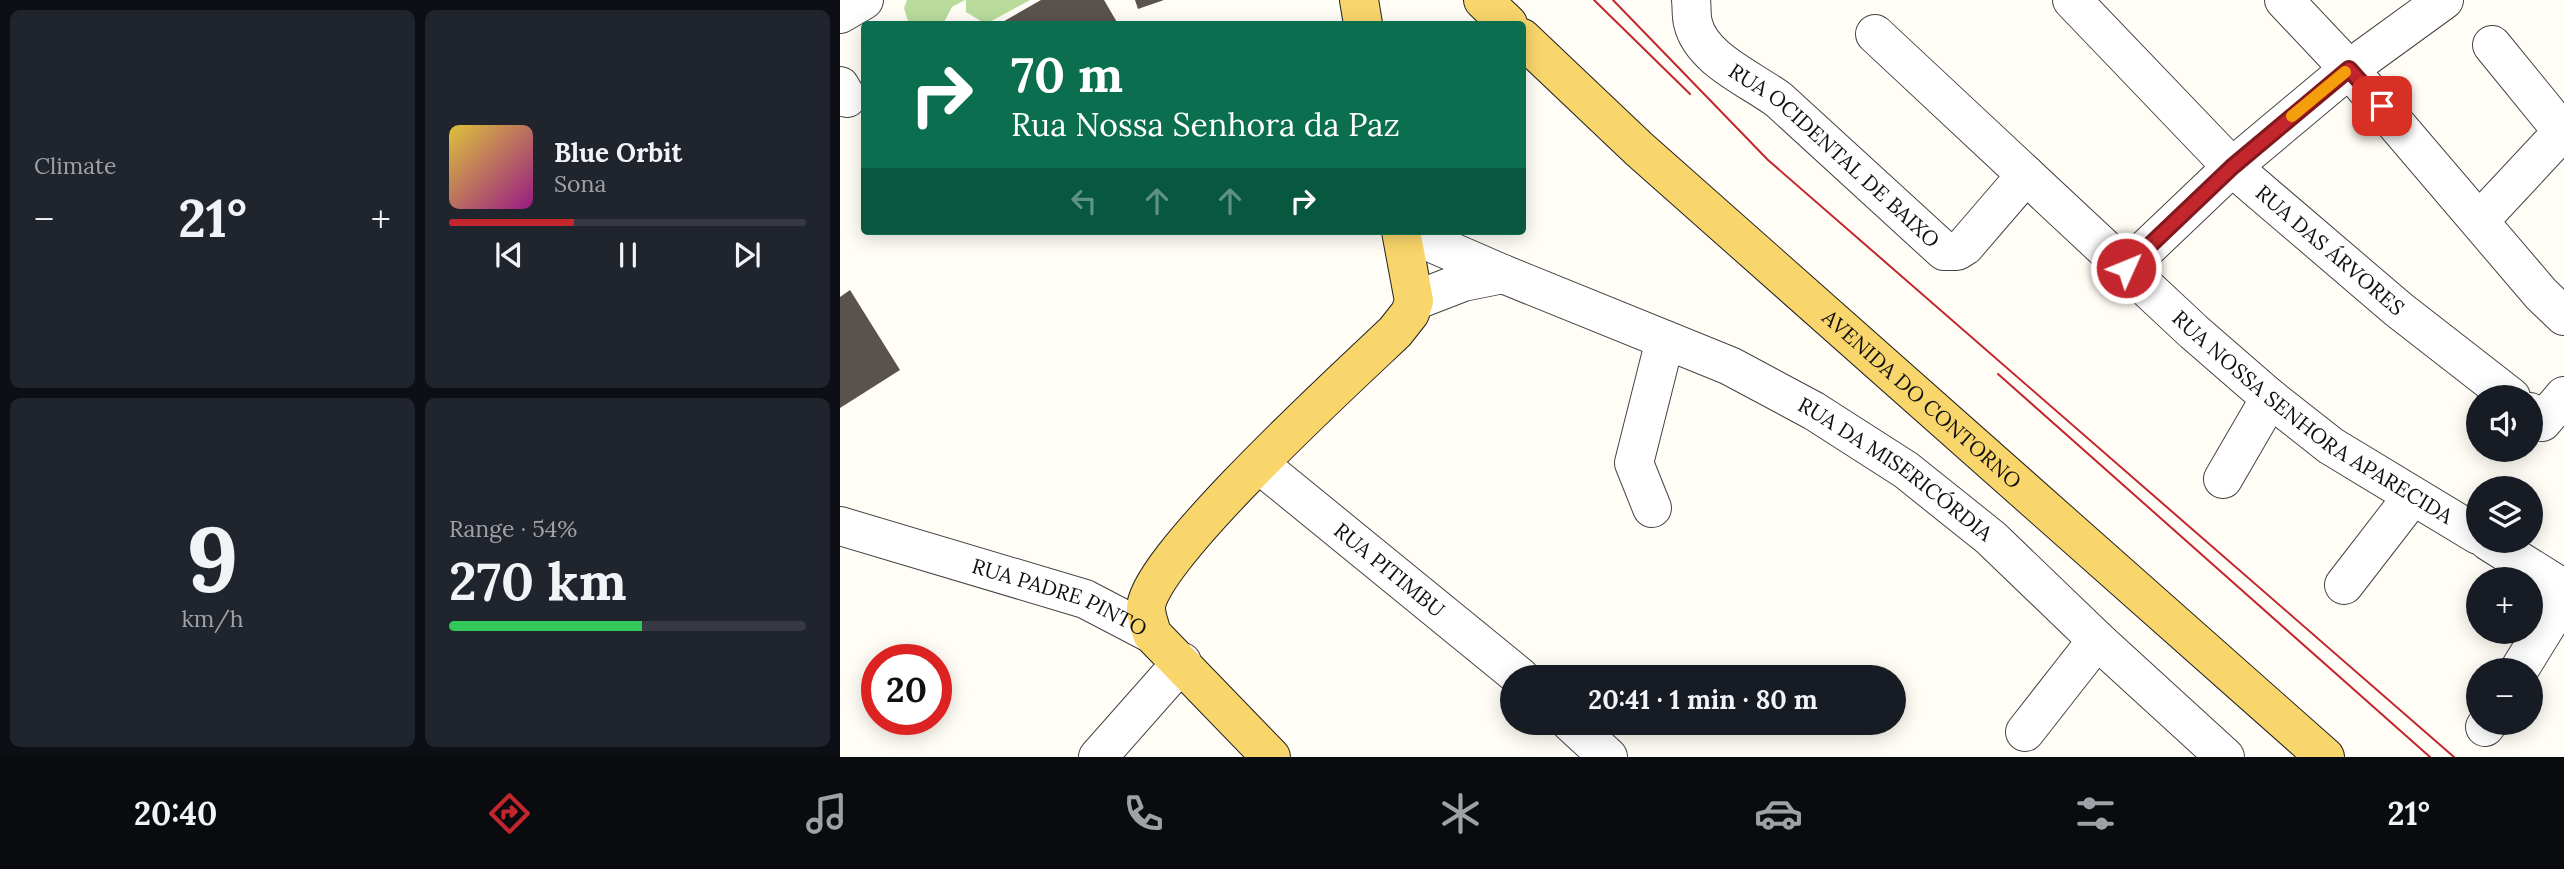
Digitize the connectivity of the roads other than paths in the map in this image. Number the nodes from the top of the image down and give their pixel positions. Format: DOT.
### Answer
graph roads {
  1 [pos="864,0"];
  2 [pos="1359,0"];
  3 [pos="1483,0"];
  4 [pos="1691,0"];
  5 [pos="2073,0"];
  6 [pos="2284,0"];
  7 [pos="2444,0"];
  8 [pos="840,14"];
  9 [pos="1362,21"];
  10 [pos="1505,21"];
  11 [pos="1875,34"];
  12 [pos="1526,42"];
  13 [pos="2492,45"];
  14 [pos="2349,69"];
  15 [pos="2563,131"];
  16 [pos="2232,167"];
  17 [pos="2026,175"];
  18 [pos="2480,220"];
  19 [pos="1404,235"];
  20 [pos="1412,235"];
  21 [pos="2126,268"];
  22 [pos="1503,274"];
  23 [pos="2556,293"];
  24 [pos="1414,300"];
  25 [pos="1665,340"];
  26 [pos="2496,385"];
  27 [pos="2270,398"];
  28 [pos="1259,464"];
  29 [pos="2223,479"];
  30 [pos="2412,497"];
  31 [pos="1652,508"];
  32 [pos="840,526"];
  33 [pos="2466,528"];
  34 [pos="2507,553"];
  35 [pos="2344,584"];
  36 [pos="2564,589"];
  37 [pos="2564,597"];
  38 [pos="1152,634"];
  39 [pos="2097,640"];
  40 [pos="2526,658"];
  41 [pos="1182,662"];
  42 [pos="1505,665"];
  43 [pos="2025,732"];
  44 [pos="1584,735"];
  45 [pos="1098,757"];
  46 [pos="1271,757"];
  47 [pos="1608,757"];
  48 [pos="2225,757"];
  49 [pos="2325,757"];
  1 -- 8 [label="street"];
  2 -- 9 [label="main road"];
  3 -- 10 [label="main road"];
  4 -- 17 [label="street, RUA OCIDENTAL DE BAIXO"];
  5 -- 16 [label="street, RUA DAS ÁRVORES"];
  6 -- 14 [label="street"];
  7 -- 14 [label="street"];
  11 -- 17 [label="street, RUA NOSSA SENHORA APARECIDA"];
  12 -- 49 [label="main road, AVENIDA DO CONTORNO"];
  13 -- 15 [label="street"];
  14 -- 16 [label="street"];
  14 -- 18 [label="street"];
  15 -- 18 [label="street"];
  16 -- 21 [label="street"];
  16 -- 26 [label="street, RUA DAS ÁRVORES"];
  17 -- 21 [label="street, RUA NOSSA SENHORA APARECIDA"];
  18 -- 23 [label="street"];
  19 -- 24 [label="main road"];
  20 -- 22 [label="street, RUA DA MISERICÓRDIA"];
  21 -- 27 [label="street, RUA NOSSA SENHORA APARECIDA"];
  22 -- 24 [label="street"];
  22 -- 25 [label="street, RUA DA MISERICÓRDIA"];
  24 -- 28 [label="main road"];
  25 -- 31 [label="street"];
  25 -- 39 [label="street, RUA DA MISERICÓRDIA"];
  27 -- 29 [label="street"];
  27 -- 30 [label="street, RUA NOSSA SENHORA APARECIDA"];
  28 -- 38 [label="main road"];
  28 -- 42 [label="street, RUA PITIMBU"];
  30 -- 33 [label="street, RUA NOSSA SENHORA APARECIDA"];
  30 -- 35 [label="street"];
  32 -- 38 [label="street, RUA PADRE PINTO"];
  34 -- 36 [label="street"];
  37 -- 40 [label="street"];
  38 -- 41 [label="main road, RUA PADRE PINTO"];
  39 -- 43 [label="street"];
  39 -- 48 [label="street, RUA DA MISERICÓRDIA"];
  41 -- 45 [label="street"];
  41 -- 46 [label="main road, RUA PADRE PINTO"];
  44 -- 47 [label="street"];
}
